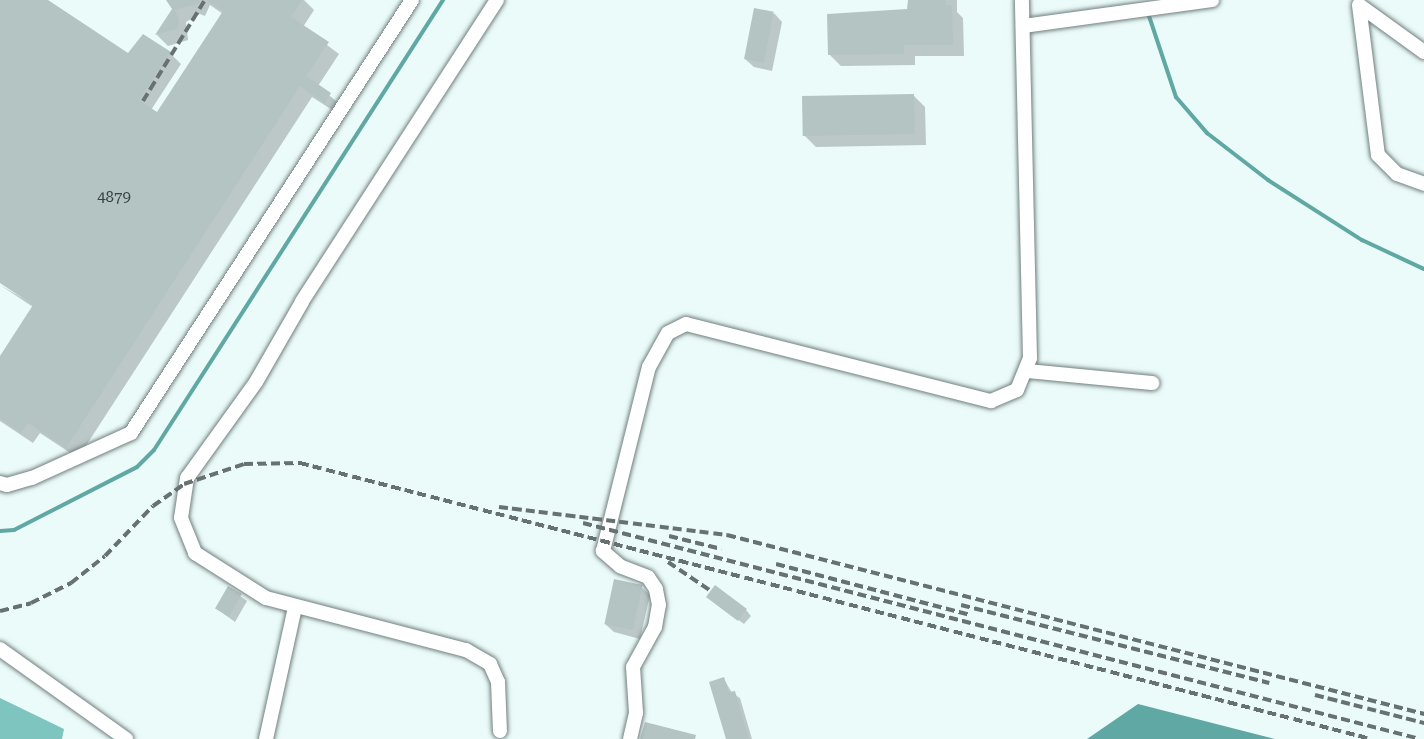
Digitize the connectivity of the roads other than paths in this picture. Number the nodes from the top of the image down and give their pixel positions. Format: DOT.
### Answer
graph roads {
  1 [pos="412,0"];
  2 [pos="498,0"];
  3 [pos="1022,0"];
  4 [pos="1212,0"];
  5 [pos="1356,2"];
  6 [pos="1023,26"];
  7 [pos="1424,52"];
  8 [pos="1424,184"];
  9 [pos="1027,371"];
  10 [pos="1152,383"];
  11 [pos="0,483"];
  12 [pos="294,607"];
  13 [pos="0,649"];
  14 [pos="500,731"];
  15 [pos="126,739"];
  16 [pos="266,739"];
  17 [pos="630,739"];
  1 -- 11 [label="street"];
  2 -- 12 [label="street"];
  3 -- 6 [label="street"];
  4 -- 6 [label="street"];
  5 -- 7 [label="street"];
  5 -- 8 [label="street"];
  6 -- 9 [label="street"];
  9 -- 10 [label="street"];
  9 -- 17 [label="street"];
  12 -- 14 [label="street"];
  12 -- 16 [label="street"];
  13 -- 15 [label="street"];
}
